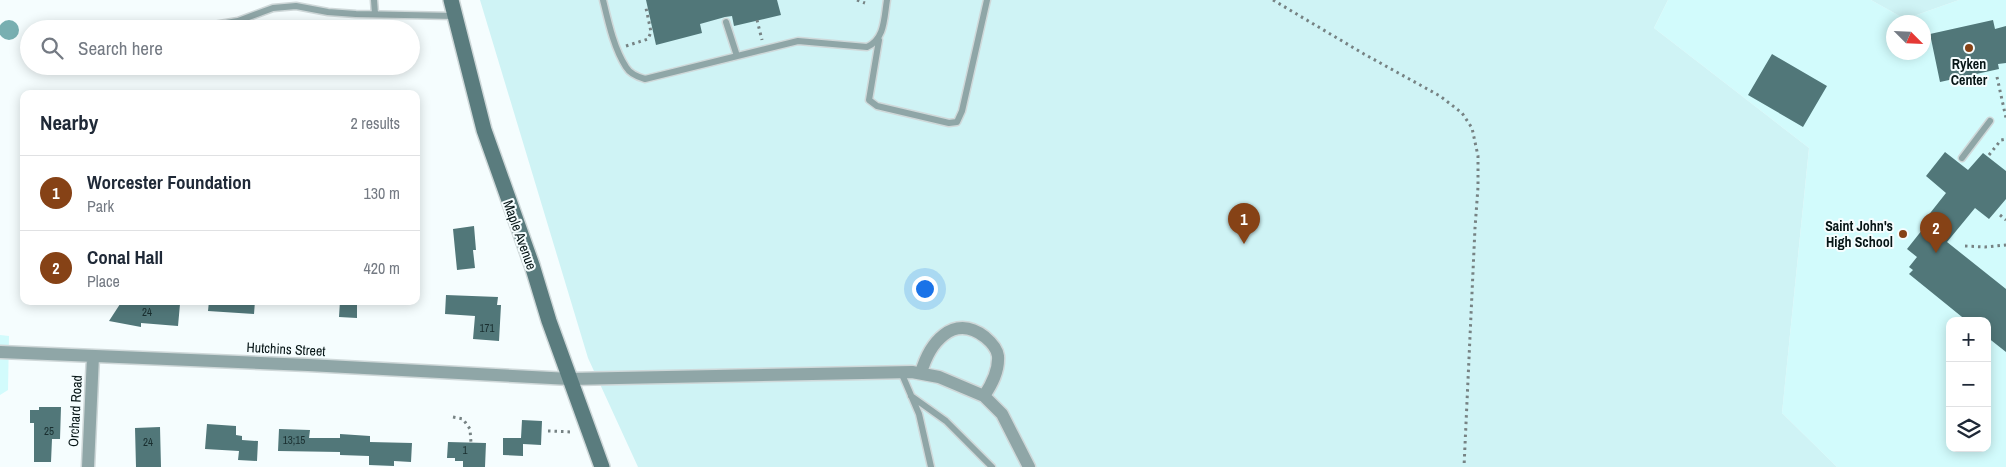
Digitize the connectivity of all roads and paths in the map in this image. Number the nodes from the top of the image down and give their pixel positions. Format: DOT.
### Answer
graph roads {
  1 [pos="374,0"];
  2 [pos="451,0"];
  3 [pos="603,0"];
  4 [pos="858,0"];
  5 [pos="887,0"];
  6 [pos="987,0"];
  7 [pos="1273,0"];
  8 [pos="864,2"];
  9 [pos="646,8"];
  10 [pos="375,14"];
  11 [pos="455,16"];
  12 [pos="241,20"];
  13 [pos="757,20"];
  14 [pos="726,22"];
  15 [pos="879,38"];
  16 [pos="763,43"];
  17 [pos="618,48"];
  18 [pos="737,56"];
  19 [pos="1997,77"];
  20 [pos="2006,118"];
  21 [pos="1990,121"];
  22 [pos="2006,139"];
  23 [pos="1989,155"];
  24 [pos="1962,158"];
  25 [pos="2000,215"];
  26 [pos="2006,220"];
  27 [pos="2006,244"];
  28 [pos="1965,246"];
  29 [pos="0,352"];
  30 [pos="93,356"];
  31 [pos="901,371"];
  32 [pos="921,373"];
  33 [pos="570,379"];
  34 [pos="911,396"];
  35 [pos="984,396"];
  36 [pos="453,417"];
  37 [pos="548,431"];
  38 [pos="578,432"];
  39 [pos="471,443"];
  40 [pos="88,467"];
  41 [pos="602,467"];
  42 [pos="931,467"];
  43 [pos="992,467"];
  44 [pos="1029,467"];
  45 [pos="1464,467"];
  1 -- 10 [label="lane"];
  2 -- 11 [label="main road, Maple Avenue"];
  3 -- 17 [label="lane"];
  4 -- 8 [label="path"];
  5 -- 15 [label="lane"];
  6 -- 15 [label="lane"];
  7 -- 45 [label="path"];
  9 -- 17 [label="path"];
  10 -- 11 [label="lane"];
  10 -- 12 [label="lane"];
  11 -- 33 [label="main road, Maple Avenue"];
  13 -- 16 [label="path"];
  14 -- 18 [label="lane"];
  15 -- 18 [label="lane"];
  17 -- 18 [label="lane"];
  19 -- 20 [label="path"];
  21 -- 24 [label="lane"];
  22 -- 23 [label="path"];
  25 -- 26 [label="path"];
  27 -- 28 [label="path"];
  29 -- 30 [label="street, Hutchins Street"];
  30 -- 33 [label="street, Hutchins Street"];
  30 -- 40 [label="street, Orchard Road"];
  31 -- 32 [label="street, Hutchins Street"];
  31 -- 33 [label="street, Hutchins Street"];
  31 -- 34 [label="lane"];
  32 -- 35 [label="street, Hutchins Street"];
  32 -- 35 [label="street"];
  33 -- 41 [label="main road, Maple Avenue"];
  34 -- 42 [label="lane"];
  34 -- 43 [label="lane"];
  35 -- 44 [label="street"];
  36 -- 39 [label="path"];
  37 -- 38 [label="path"];
}
